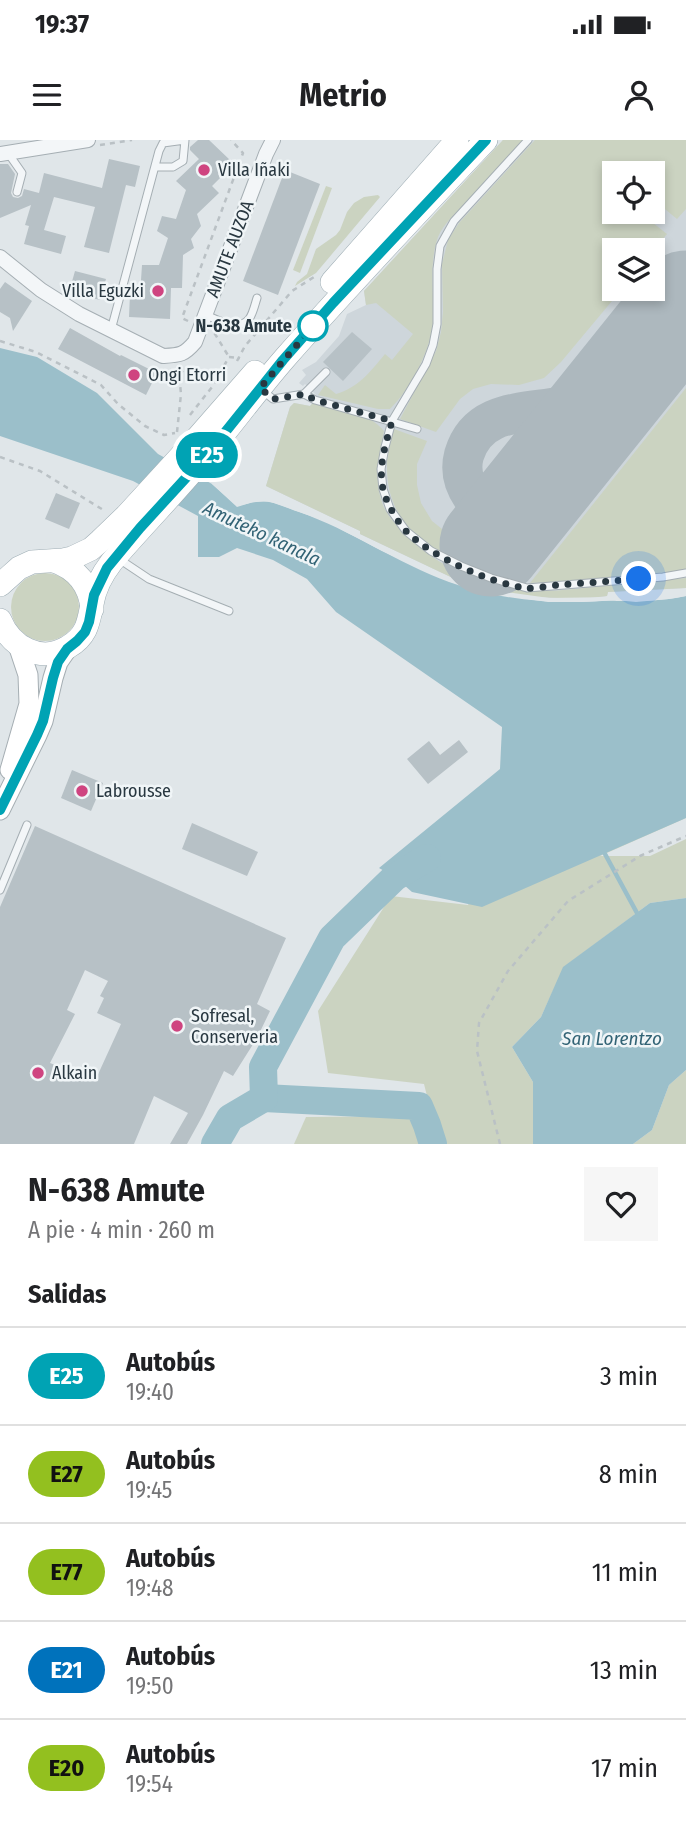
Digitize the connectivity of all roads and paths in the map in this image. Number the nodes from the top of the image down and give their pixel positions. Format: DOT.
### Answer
graph roads {
  1 [pos="88,140"];
  2 [pos="231,140"];
  3 [pos="274,140"];
  4 [pos="457,140"];
  5 [pos="486,140"];
  6 [pos="528,140"];
  7 [pos="265,147"];
  8 [pos="4,153"];
  9 [pos="156,167"];
  10 [pos="17,192"];
  11 [pos="0,257"];
  12 [pos="317,275"];
  13 [pos="257,298"];
  14 [pos="205,315"];
  15 [pos="191,322"];
  16 [pos="111,331"];
  17 [pos="215,334"];
  18 [pos="0,341"];
  19 [pos="236,364"];
  20 [pos="326,372"];
  21 [pos="179,374"];
  22 [pos="260,388"];
  23 [pos="304,394"];
  24 [pos="392,421"];
  25 [pos="417,429"];
  26 [pos="192,444"];
  27 [pos="0,457"];
  28 [pos="129,522"];
  29 [pos="116,556"];
  30 [pos="54,561"];
  31 [pos="686,573"];
  32 [pos="3,585"];
  33 [pos="92,609"];
  34 [pos="229,611"];
  35 [pos="7,635"];
  36 [pos="67,649"];
  37 [pos="0,808"];
  38 [pos="27,825"];
  39 [pos="686,836"];
  40 [pos="0,890"];
  41 [pos="500,1144"];
  1 -- 8 [label="street"];
  2 -- 15 [label="path"];
  3 -- 7 [label="street, AMUTE AUZOA"];
  4 -- 26 [label="main road"];
  5 -- 22 [label="main road"];
  6 -- 24 [label="lane"];
  7 -- 14 [label="street, AMUTE AUZOA"];
  8 -- 10 [label="lane"];
  9 -- 9 [label="lane"];
  9 -- 16 [label="lane"];
  11 -- 16 [label="street, AMUTE AUZOA"];
  12 -- 19 [label="path"];
  13 -- 14 [label="lane"];
  14 -- 16 [label="street, AMUTE AUZOA"];
  17 -- 26 [label="path"];
  18 -- 26 [label="path"];
  20 -- 23 [label="lane"];
  21 -- 26 [label="path"];
  22 -- 23 [label="lane"];
  22 -- 26 [label="main road"];
  23 -- 24 [label="lane"];
  24 -- 25 [label="lane"];
  24 -- 31 [label="lane"];
  26 -- 28 [label="main road"];
  27 -- 28 [label="path"];
  28 -- 29 [label="main road"];
  28 -- 30 [label="main road"];
  29 -- 33 [label="main road"];
  29 -- 34 [label="lane"];
  30 -- 32 [label="main road"];
  30 -- 33 [label="main road"];
  33 -- 36 [label="main road"];
  35 -- 36 [label="main road"];
  35 -- 37 [label="main road"];
  36 -- 37 [label="main road"];
  38 -- 40 [label="lane"];
  39 -- 41 [label="path"];
}
